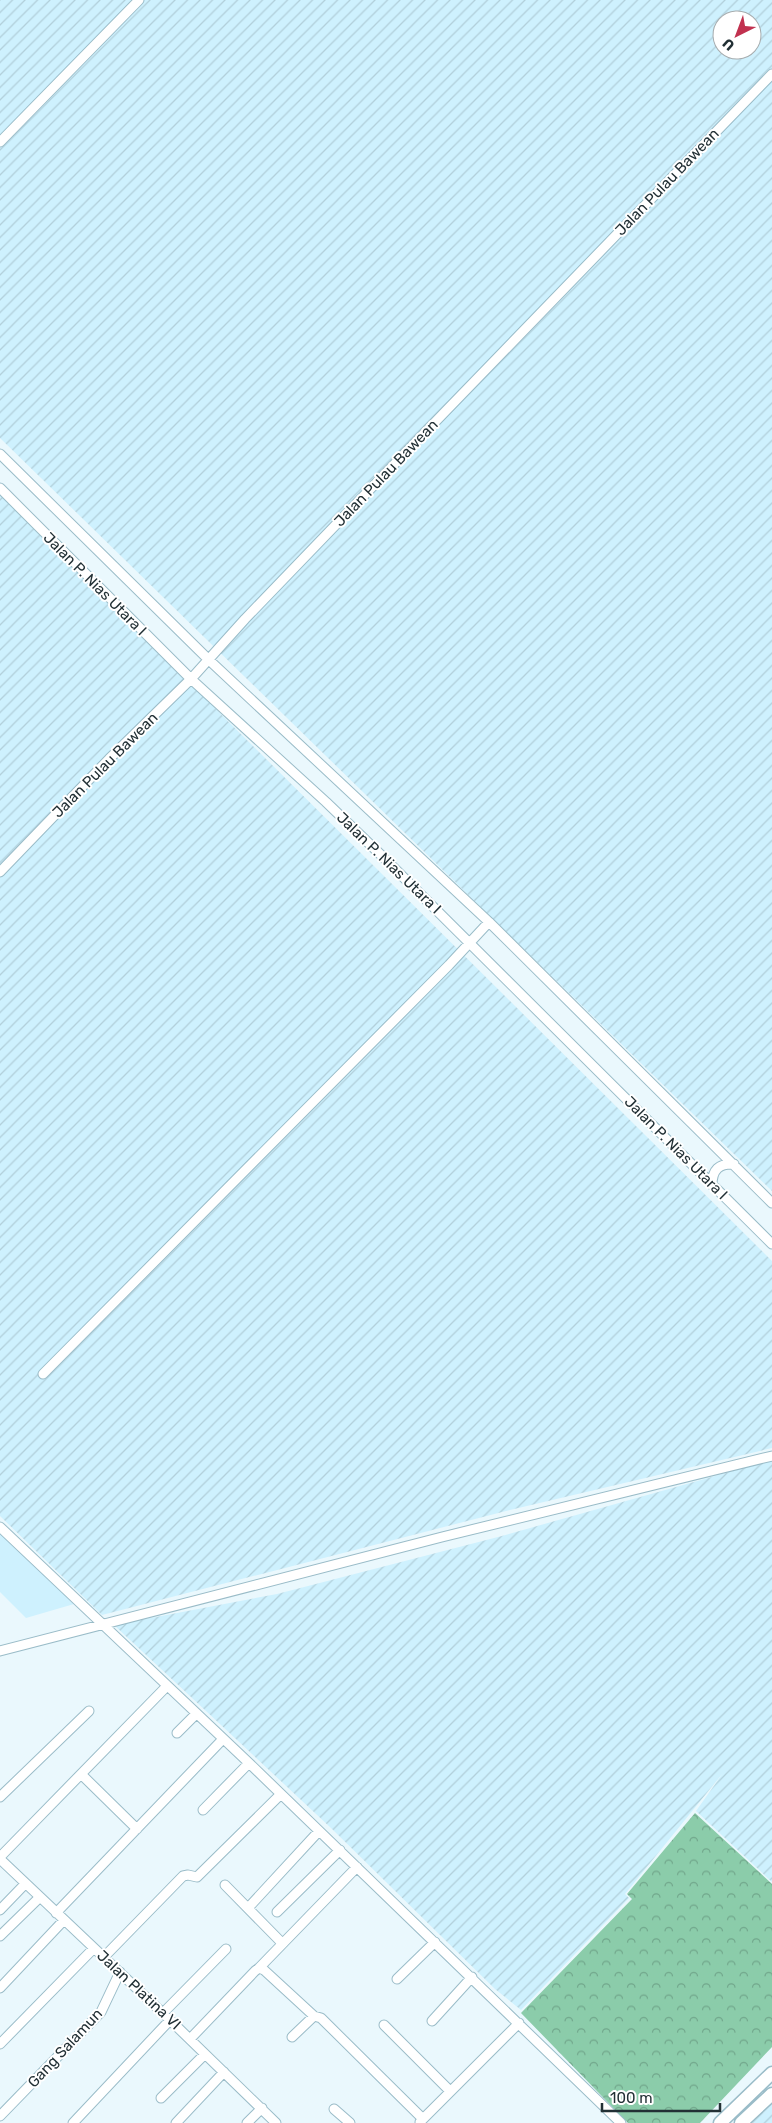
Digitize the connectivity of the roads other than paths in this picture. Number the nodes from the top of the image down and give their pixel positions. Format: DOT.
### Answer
graph roads {
  1 [pos="139,0"];
  2 [pos="772,74"];
  3 [pos="0,142"];
  4 [pos="0,454"];
  5 [pos="0,488"];
  6 [pos="209,660"];
  7 [pos="191,679"];
  8 [pos="0,872"];
  9 [pos="489,922"];
  10 [pos="470,942"];
  11 [pos="734,1164"];
  12 [pos="712,1185"];
  13 [pos="772,1203"];
  14 [pos="772,1244"];
  15 [pos="43,1374"];
  16 [pos="772,1456"];
  17 [pos="0,1527"];
  18 [pos="109,1623"];
  19 [pos="0,1651"];
  20 [pos="168,1686"];
  21 [pos="89,1711"];
  22 [pos="196,1714"];
  23 [pos="177,1733"];
  24 [pos="224,1739"];
  25 [pos="249,1763"];
  26 [pos="82,1775"];
  27 [pos="281,1794"];
  28 [pos="0,1798"];
  29 [pos="203,1810"];
  30 [pos="137,1829"];
  31 [pos="319,1831"];
  32 [pos="340,1850"];
  33 [pos="0,1858"];
  34 [pos="357,1867"];
  35 [pos="25,1884"];
  36 [pos="225,1885"];
  37 [pos="40,1897"];
  38 [pos="248,1908"];
  39 [pos="0,1910"];
  40 [pos="278,1912"];
  41 [pos="56,1913"];
  42 [pos="64,1920"];
  43 [pos="0,1936"];
  44 [pos="435,1942"];
  45 [pos="282,1943"];
  46 [pos="94,1948"];
  47 [pos="226,1949"];
  48 [pos="104,1957"];
  49 [pos="260,1968"];
  50 [pos="120,1972"];
  51 [pos="472,1978"];
  52 [pos="397,1979"];
  53 [pos="0,1988"];
  54 [pos="163,2013"];
  55 [pos="314,2016"];
  56 [pos="170,2020"];
  57 [pos="432,2021"];
  58 [pos="519,2023"];
  59 [pos="384,2025"];
  60 [pos="292,2037"];
  61 [pos="190,2039"];
  62 [pos="0,2044"];
  63 [pos="205,2054"];
  64 [pos="224,2072"];
  65 [pos="772,2072"];
  66 [pos="450,2092"];
  67 [pos="772,2094"];
  68 [pos="161,2098"];
  69 [pos="262,2108"];
  70 [pos="334,2109"];
  71 [pos="0,2116"];
  72 [pos="422,2121"];
  73 [pos="73,2123"];
  74 [pos="176,2123"];
  75 [pos="247,2123"];
  76 [pos="276,2123"];
  77 [pos="350,2123"];
  78 [pos="621,2123"];
  79 [pos="720,2123"];
  80 [pos="741,2123"];
  1 -- 3 [label="street"];
  2 -- 6 [label="street, Jalan Pulau Bawean"];
  4 -- 6 [label="street, Jalan P. Nias Utara I"];
  5 -- 7 [label="street, Jalan P. Nias Utara I"];
  6 -- 7 [label="street, Jalan Pulau Bawean"];
  6 -- 9 [label="street, Jalan P. Nias Utara I"];
  7 -- 8 [label="street, Jalan Pulau Bawean"];
  7 -- 10 [label="street, Jalan P. Nias Utara I"];
  9 -- 10 [label="street"];
  9 -- 11 [label="street, Jalan P. Nias Utara I"];
  10 -- 12 [label="street, Jalan P. Nias Utara I"];
  10 -- 15 [label="street"];
  11 -- 12 [label="street"];
  11 -- 13 [label="street, Jalan P. Nias Utara I"];
  12 -- 14 [label="street, Jalan P. Nias Utara I"];
  16 -- 18 [label="street"];
  17 -- 18 [label="street"];
  18 -- 19 [label="street"];
  18 -- 20 [label="street"];
  20 -- 22 [label="street"];
  20 -- 26 [label="street"];
  21 -- 28 [label="street"];
  22 -- 23 [label="street"];
  22 -- 24 [label="street"];
  24 -- 25 [label="street"];
  24 -- 30 [label="street"];
  25 -- 27 [label="street"];
  25 -- 29 [label="street"];
  26 -- 30 [label="street"];
  26 -- 33 [label="street"];
  27 -- 31 [label="street"];
  27 -- 48 [label="street"];
  30 -- 41 [label="street"];
  31 -- 32 [label="street"];
  31 -- 38 [label="street"];
  32 -- 34 [label="street"];
  32 -- 40 [label="street"];
  33 -- 35 [label="street, Jalan Platina VI"];
  34 -- 44 [label="street"];
  34 -- 45 [label="street"];
  35 -- 37 [label="street, Jalan Platina VI"];
  35 -- 39 [label="street"];
  36 -- 38 [label="street"];
  37 -- 41 [label="street, Jalan Platina VI"];
  37 -- 43 [label="street"];
  38 -- 45 [label="street"];
  41 -- 42 [label="street, Jalan Platina VI"];
  42 -- 46 [label="street, Jalan Platina VI"];
  42 -- 53 [label="street"];
  44 -- 51 [label="street"];
  44 -- 52 [label="street"];
  45 -- 49 [label="street"];
  46 -- 48 [label="street, Jalan Platina VI"];
  46 -- 62 [label="street"];
  47 -- 54 [label="street"];
  48 -- 50 [label="street, Jalan Platina VI"];
  49 -- 55 [label="street"];
  49 -- 61 [label="street"];
  50 -- 54 [label="street, Jalan Platina VI"];
  50 -- 71 [label="street, Gang Salamun"];
  51 -- 57 [label="street"];
  51 -- 58 [label="street"];
  54 -- 56 [label="street, Jalan Platina VI"];
  55 -- 60 [label="street"];
  55 -- 72 [label="street"];
  56 -- 61 [label="street, Jalan Platina VI"];
  56 -- 73 [label="street"];
  58 -- 66 [label="street"];
  58 -- 78 [label="street"];
  59 -- 66 [label="street"];
  61 -- 63 [label="street, Jalan Platina VI"];
  63 -- 64 [label="street, Jalan Platina VI"];
  63 -- 68 [label="street"];
  64 -- 69 [label="street, Jalan Platina VI"];
  64 -- 74 [label="street"];
  65 -- 79 [label="highway"];
  66 -- 72 [label="street"];
  67 -- 80 [label="highway"];
  69 -- 75 [label="street"];
  69 -- 76 [label="street, Jalan Platina VI"];
  70 -- 77 [label="street"];
}
